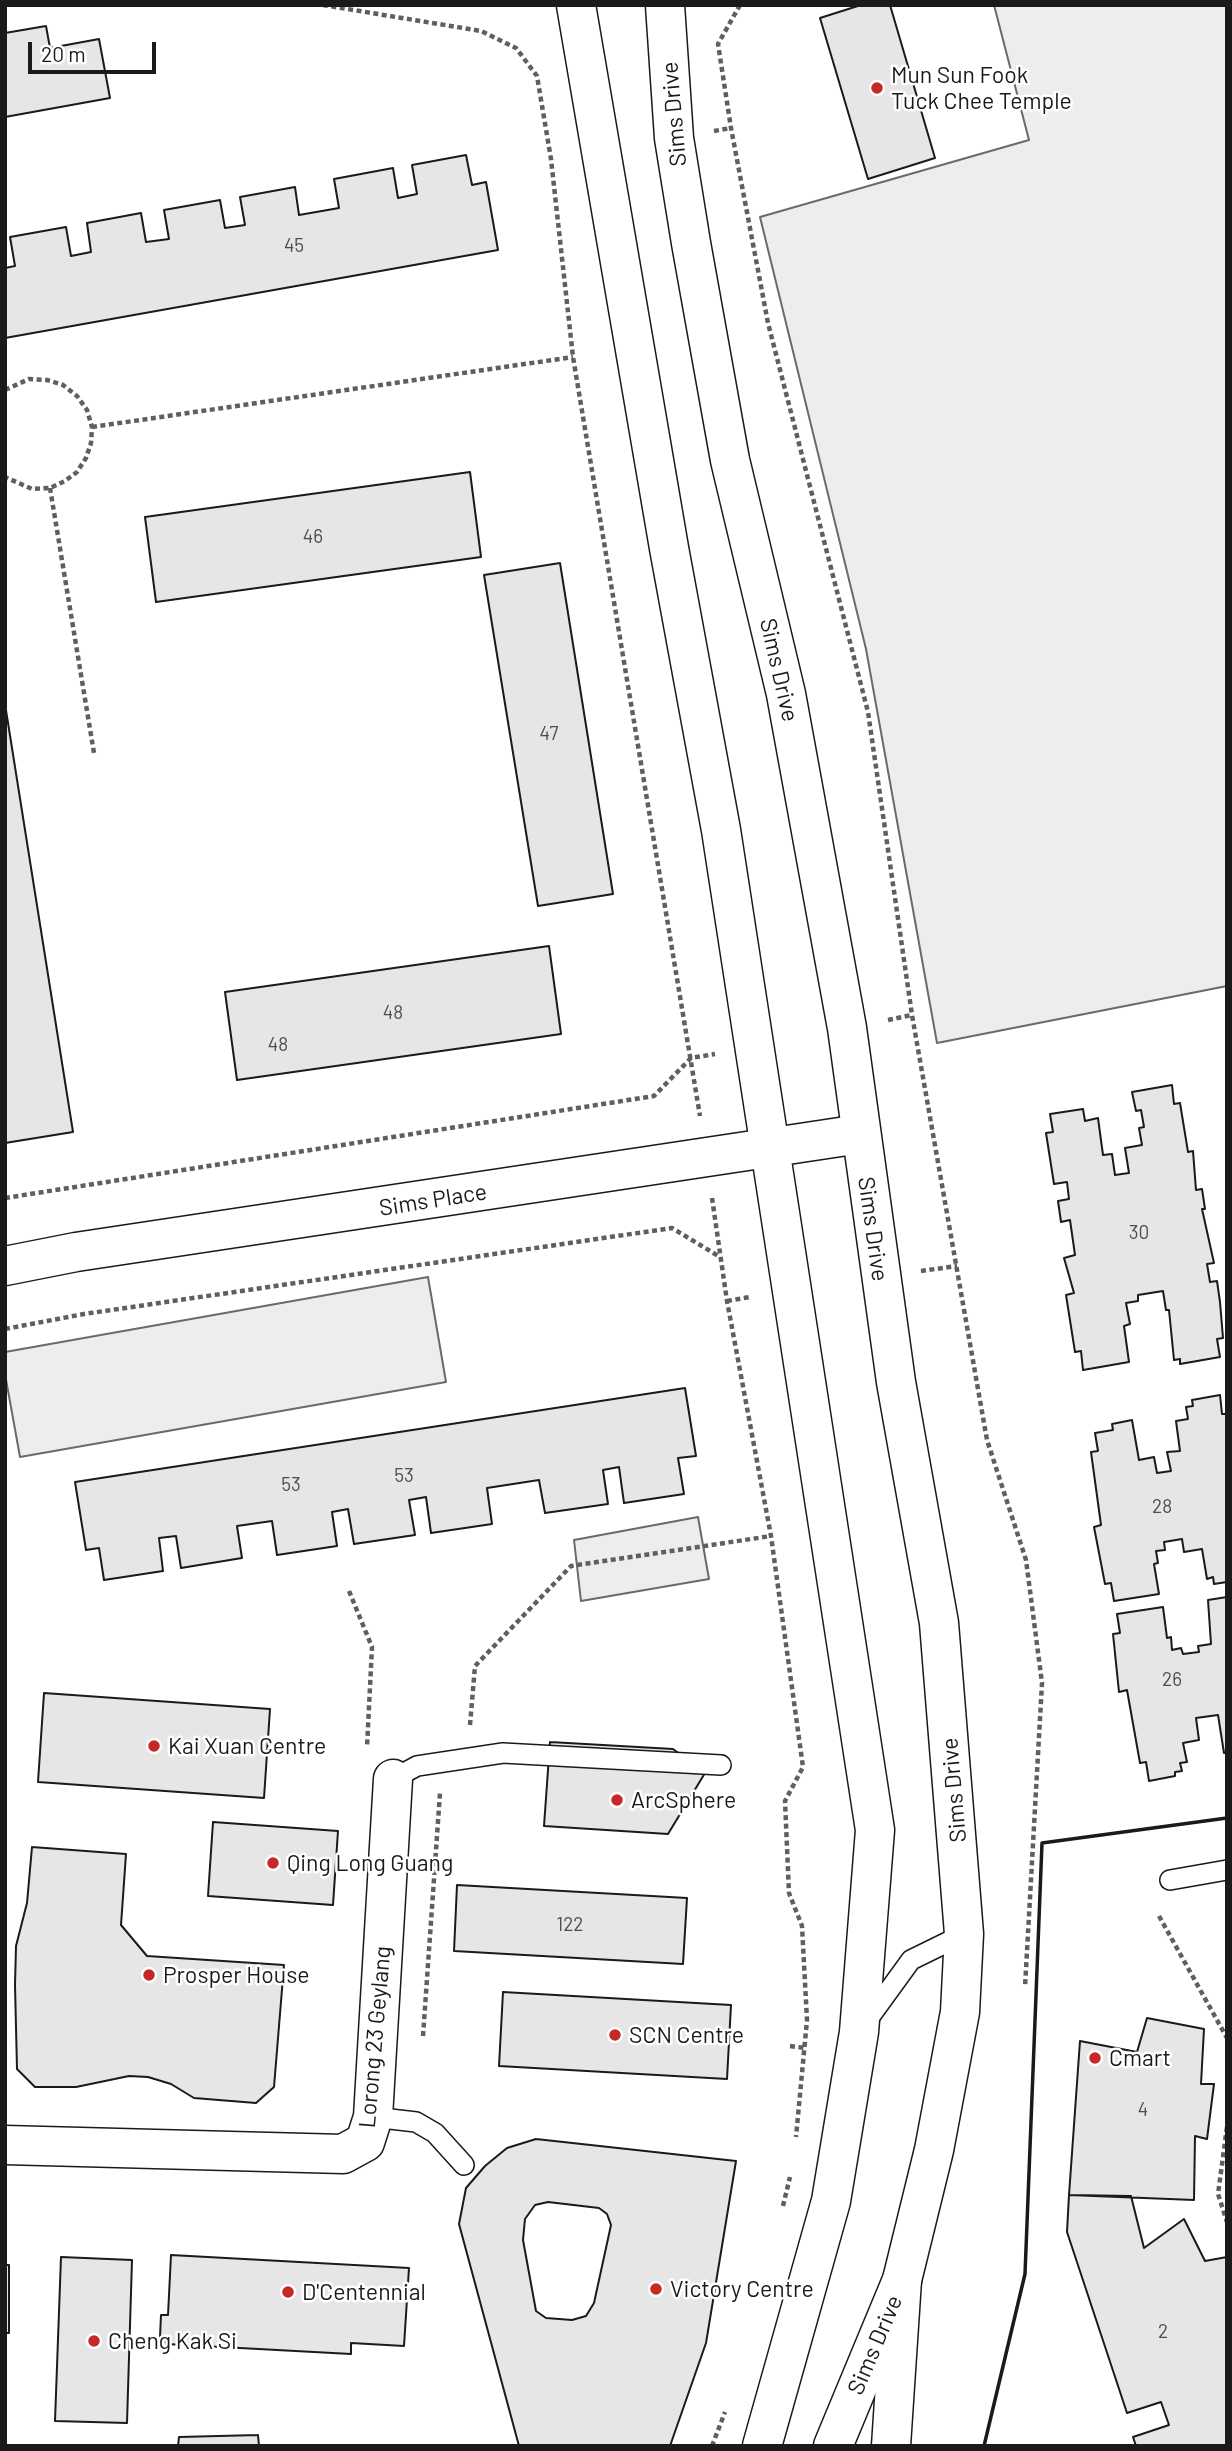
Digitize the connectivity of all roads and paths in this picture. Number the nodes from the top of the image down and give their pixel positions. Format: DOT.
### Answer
graph roads {
  1 [pos="323,5"];
  2 [pos="576,5"];
  3 [pos="665,5"];
  4 [pos="740,5"];
  5 [pos="573,357"];
  6 [pos="5,390"];
  7 [pos="92,427"];
  8 [pos="5,477"];
  9 [pos="50,488"];
  10 [pos="94,753"];
  11 [pos="912,1015"];
  12 [pos="847,1028"];
  13 [pos="755,1046"];
  14 [pos="691,1058"];
  15 [pos="860,1134"];
  16 [pos="771,1147"];
  17 [pos="707,1158"];
  18 [pos="5,1198"];
  19 [pos="721,1257"];
  20 [pos="5,1266"];
  21 [pos="5,1329"];
  22 [pos="349,1591"];
  23 [pos="722,1765"];
  24 [pos="380,1770"];
  25 [pos="1227,1870"];
  26 [pos="1170,1880"];
  27 [pos="1159,1916"];
  28 [pos="964,1934"];
  29 [pos="1025,1987"];
  30 [pos="859,2032"];
  31 [pos="1227,2038"];
  32 [pos="790,2046"];
  33 [pos="805,2048"];
  34 [pos="373,2117"];
  35 [pos="1227,2127"];
  36 [pos="796,2142"];
  37 [pos="5,2145"];
  38 [pos="464,2165"];
  39 [pos="792,2169"];
  40 [pos="782,2209"];
  41 [pos="1227,2222"];
  42 [pos="902,2280"];
  43 [pos="727,2407"];
  44 [pos="712,2446"];
  45 [pos="762,2446"];
  46 [pos="833,2446"];
  47 [pos="891,2446"];
  1 -- 5 [label="path"];
  2 -- 13 [label="street"];
  3 -- 12 [label="street, Sims Drive"];
  4 -- 11 [label="path"];
  5 -- 7 [label="path"];
  5 -- 14 [label="path"];
  6 -- 7 [label="path"];
  7 -- 9 [label="path"];
  8 -- 9 [label="path"];
  9 -- 10 [label="path"];
  11 -- 12 [label="path"];
  11 -- 29 [label="path"];
  12 -- 15 [label="street, Sims Drive"];
  13 -- 14 [label="path"];
  13 -- 16 [label="street"];
  14 -- 17 [label="path"];
  14 -- 18 [label="path"];
  15 -- 16 [label="street, Sims Place"];
  15 -- 28 [label="street, Sims Drive"];
  16 -- 17 [label="street, Sims Place"];
  16 -- 30 [label="street"];
  17 -- 19 [label="path"];
  17 -- 20 [label="street, Sims Place"];
  19 -- 21 [label="path"];
  19 -- 33 [label="path"];
  22 -- 24 [label="path"];
  23 -- 24 [label="lane"];
  24 -- 34 [label="street, Lorong 23 Geylang"];
  25 -- 26 [label="lane"];
  27 -- 31 [label="path"];
  28 -- 30 [label="lane"];
  28 -- 42 [label="street, Sims Drive"];
  30 -- 45 [label="street"];
  32 -- 33 [label="path"];
  33 -- 36 [label="path"];
  34 -- 37 [label="street, Lorong 23 Geylang"];
  34 -- 38 [label="lane"];
  35 -- 41 [label="path"];
  39 -- 40 [label="path"];
  42 -- 46 [label="street, Sims Drive"];
  42 -- 47 [label="street"];
  43 -- 44 [label="path"];
}
